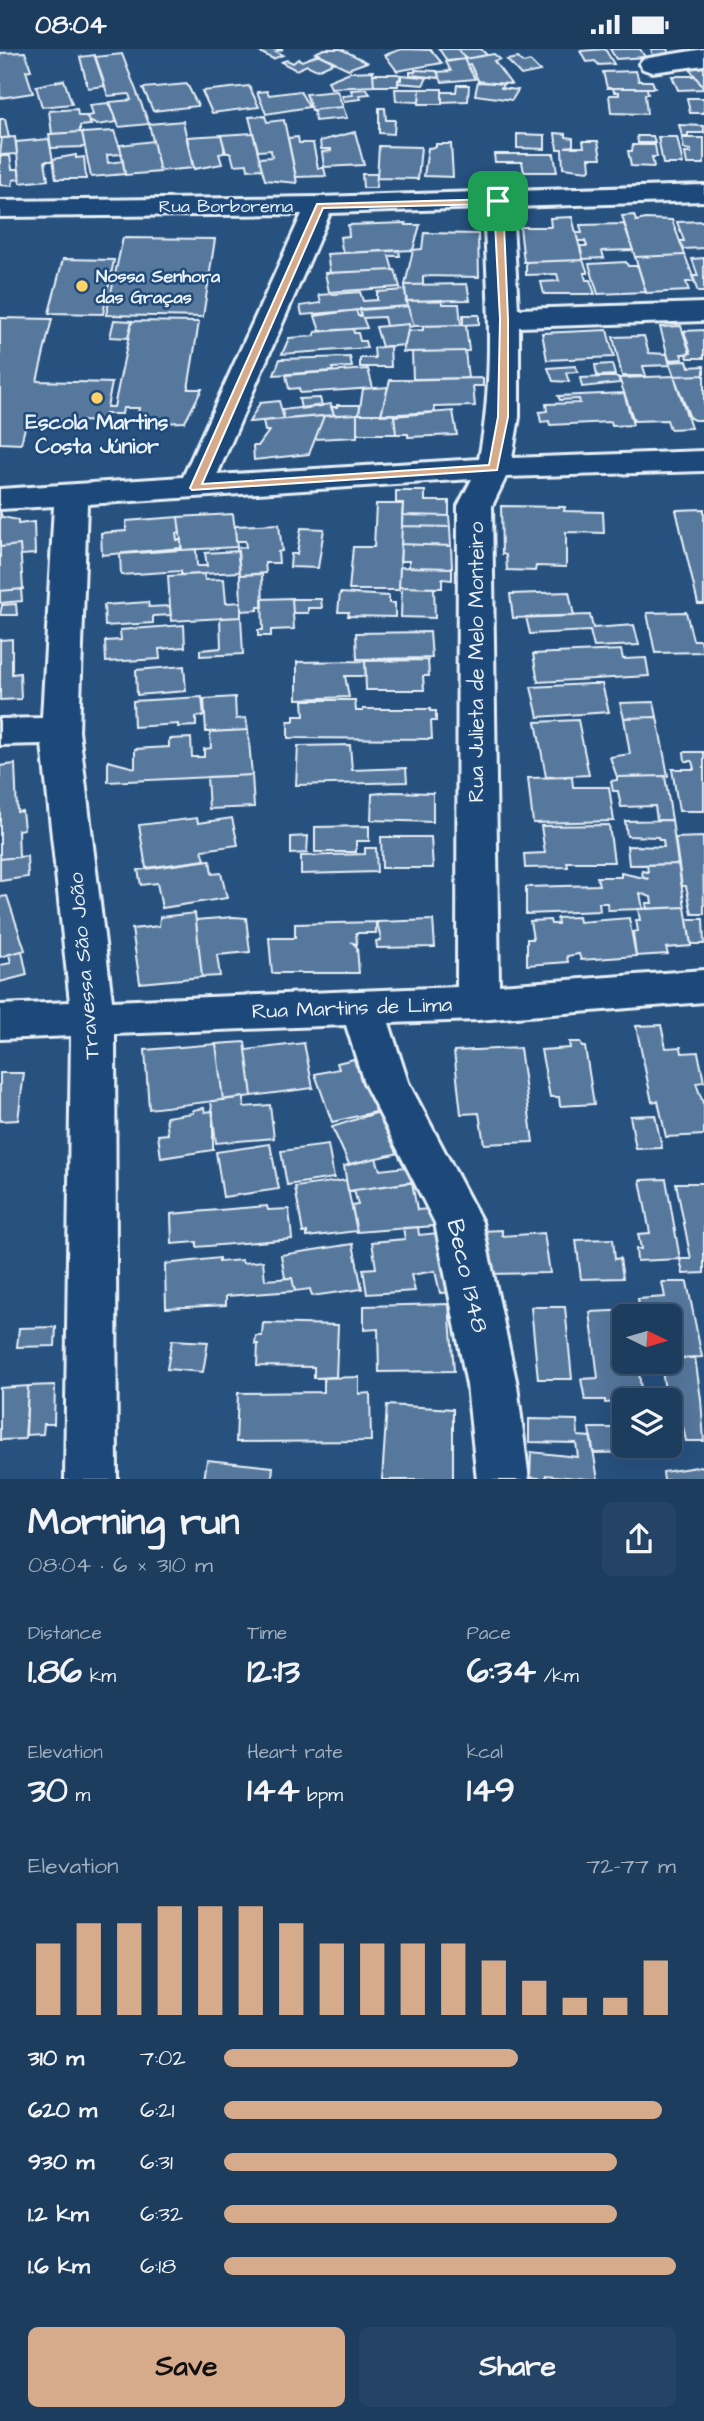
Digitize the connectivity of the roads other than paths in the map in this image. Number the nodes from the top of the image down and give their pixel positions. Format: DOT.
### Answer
graph roads {
  1 [pos="704,57"];
  2 [pos="652,64"];
  3 [pos="704,193"];
  4 [pos="498,201"];
  5 [pos="320,205"];
  6 [pos="8,208"];
  7 [pos="0,237"];
  8 [pos="704,312"];
  9 [pos="504,319"];
  10 [pos="704,461"];
  11 [pos="494,468"];
  12 [pos="195,488"];
  13 [pos="71,495"];
  14 [pos="0,499"];
  15 [pos="61,730"];
  16 [pos="0,732"];
  17 [pos="704,986"];
  18 [pos="478,1003"];
  19 [pos="362,1007"];
  20 [pos="93,1019"];
  21 [pos="0,1022"];
  22 [pos="91,1479"];
  23 [pos="503,1479"];
  1 -- 2 [label="street"];
  3 -- 4 [label="street, Rua Borborema"];
  4 -- 5 [label="street, Rua Borborema"];
  4 -- 9 [label="street, Rua Julieta de Melo Monteiro"];
  5 -- 6 [label="street, Rua Borborema"];
  5 -- 12 [label="street"];
  6 -- 7 [label="street"];
  8 -- 9 [label="street"];
  9 -- 11 [label="street, Rua Julieta de Melo Monteiro"];
  10 -- 11 [label="street"];
  11 -- 12 [label="street"];
  11 -- 18 [label="street, Rua Julieta de Melo Monteiro"];
  12 -- 13 [label="street"];
  13 -- 14 [label="street"];
  13 -- 15 [label="street, Travessa São João"];
  15 -- 16 [label="street"];
  15 -- 20 [label="street, Travessa São João"];
  17 -- 18 [label="street, Rua Martins de Lima"];
  18 -- 19 [label="street, Rua Martins de Lima"];
  19 -- 20 [label="street, Rua Martins de Lima"];
  19 -- 23 [label="street, Beco 1348"];
  20 -- 21 [label="street, Rua Martins de Lima"];
  20 -- 22 [label="street, Travessa São João"];
}
